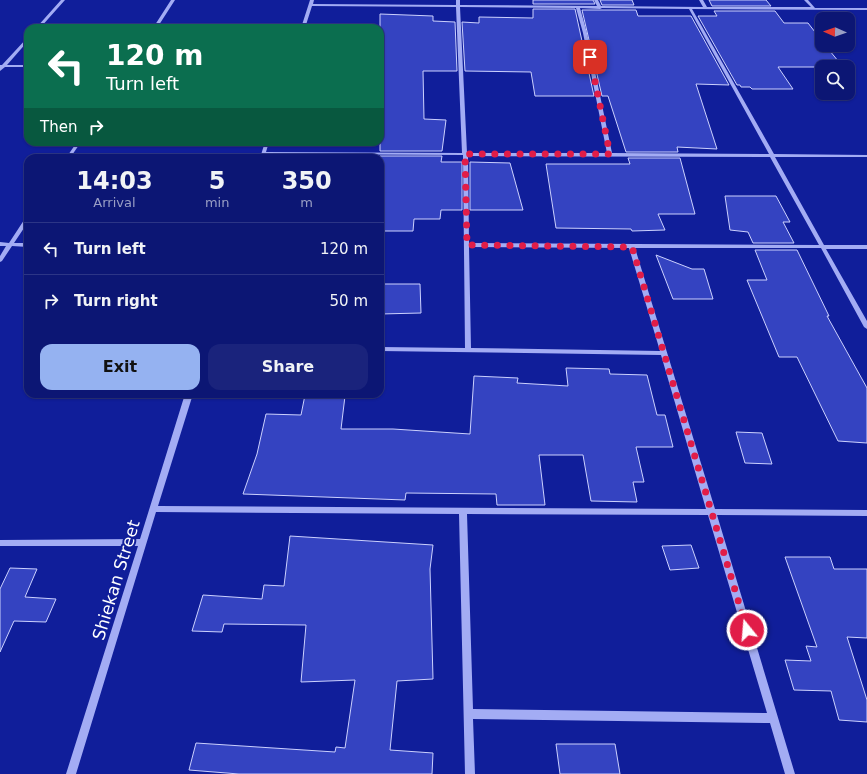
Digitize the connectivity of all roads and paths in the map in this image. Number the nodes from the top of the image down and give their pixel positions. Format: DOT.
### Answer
graph roads {
  1 [pos="63,0"];
  2 [pos="173,0"];
  3 [pos="312,0"];
  4 [pos="458,0"];
  5 [pos="596,0"];
  6 [pos="701,0"];
  7 [pos="806,0"];
  8 [pos="310,5"];
  9 [pos="458,6"];
  10 [pos="578,7"];
  11 [pos="600,8"];
  12 [pos="690,8"];
  13 [pos="706,8"];
  14 [pos="814,9"];
  15 [pos="867,9"];
  16 [pos="42,24"];
  17 [pos="158,24"];
  18 [pos="304,24"];
  19 [pos="24,43"];
  20 [pos="24,66"];
  21 [pos="1,67"];
  22 [pos="384,154"];
  23 [pos="465,154"];
  24 [pos="610,154"];
  25 [pos="773,155"];
  26 [pos="867,156"];
  27 [pos="24,224"];
  28 [pos="0,244"];
  29 [pos="11,244"];
  30 [pos="24,245"];
  31 [pos="467,245"];
  32 [pos="632,247"];
  33 [pos="824,247"];
  34 [pos="867,248"];
  35 [pos="0,260"];
  36 [pos="867,327"];
  37 [pos="384,349"];
  38 [pos="468,349"];
  39 [pos="662,353"];
  40 [pos="188,398"];
  41 [pos="153,510"];
  42 [pos="464,511"];
  43 [pos="712,512"];
  44 [pos="867,513"];
  45 [pos="143,542"];
  46 [pos="0,543"];
  47 [pos="469,714"];
  48 [pos="773,718"];
  49 [pos="71,774"];
  50 [pos="470,774"];
  51 [pos="790,774"];
  1 -- 16 [label="street"];
  2 -- 17 [label="street"];
  3 -- 8 [label="street"];
  4 -- 9 [label="street"];
  5 -- 11 [label="street"];
  6 -- 13 [label="street"];
  7 -- 14 [label="street"];
  8 -- 9 [label="street"];
  8 -- 18 [label="street"];
  9 -- 10 [label="street"];
  9 -- 23 [label="street"];
  10 -- 11 [label="street"];
  10 -- 24 [label="street"];
  11 -- 12 [label="street"];
  12 -- 13 [label="street"];
  12 -- 25 [label="street"];
  13 -- 14 [label="street"];
  14 -- 15 [label="street"];
  19 -- 21 [label="street"];
  20 -- 21 [label="street"];
  22 -- 23 [label="street"];
  23 -- 24 [label="street"];
  23 -- 31 [label="street"];
  24 -- 25 [label="street"];
  25 -- 26 [label="street"];
  25 -- 33 [label="street"];
  27 -- 29 [label="street"];
  28 -- 29 [label="street"];
  29 -- 30 [label="street"];
  29 -- 35 [label="street"];
  31 -- 32 [label="street"];
  31 -- 38 [label="street"];
  32 -- 33 [label="street"];
  32 -- 39 [label="street"];
  33 -- 34 [label="street"];
  33 -- 36 [label="street"];
  37 -- 38 [label="street"];
  38 -- 39 [label="street"];
  39 -- 43 [label="street"];
  40 -- 41 [label="street, Shiekan Street"];
  41 -- 42 [label="street"];
  41 -- 45 [label="street, Shiekan Street"];
  42 -- 43 [label="street"];
  42 -- 47 [label="street"];
  43 -- 44 [label="street"];
  43 -- 48 [label="street"];
  45 -- 46 [label="street"];
  45 -- 49 [label="street, Shiekan Street"];
  47 -- 48 [label="street"];
  47 -- 50 [label="street"];
  48 -- 51 [label="street"];
}
